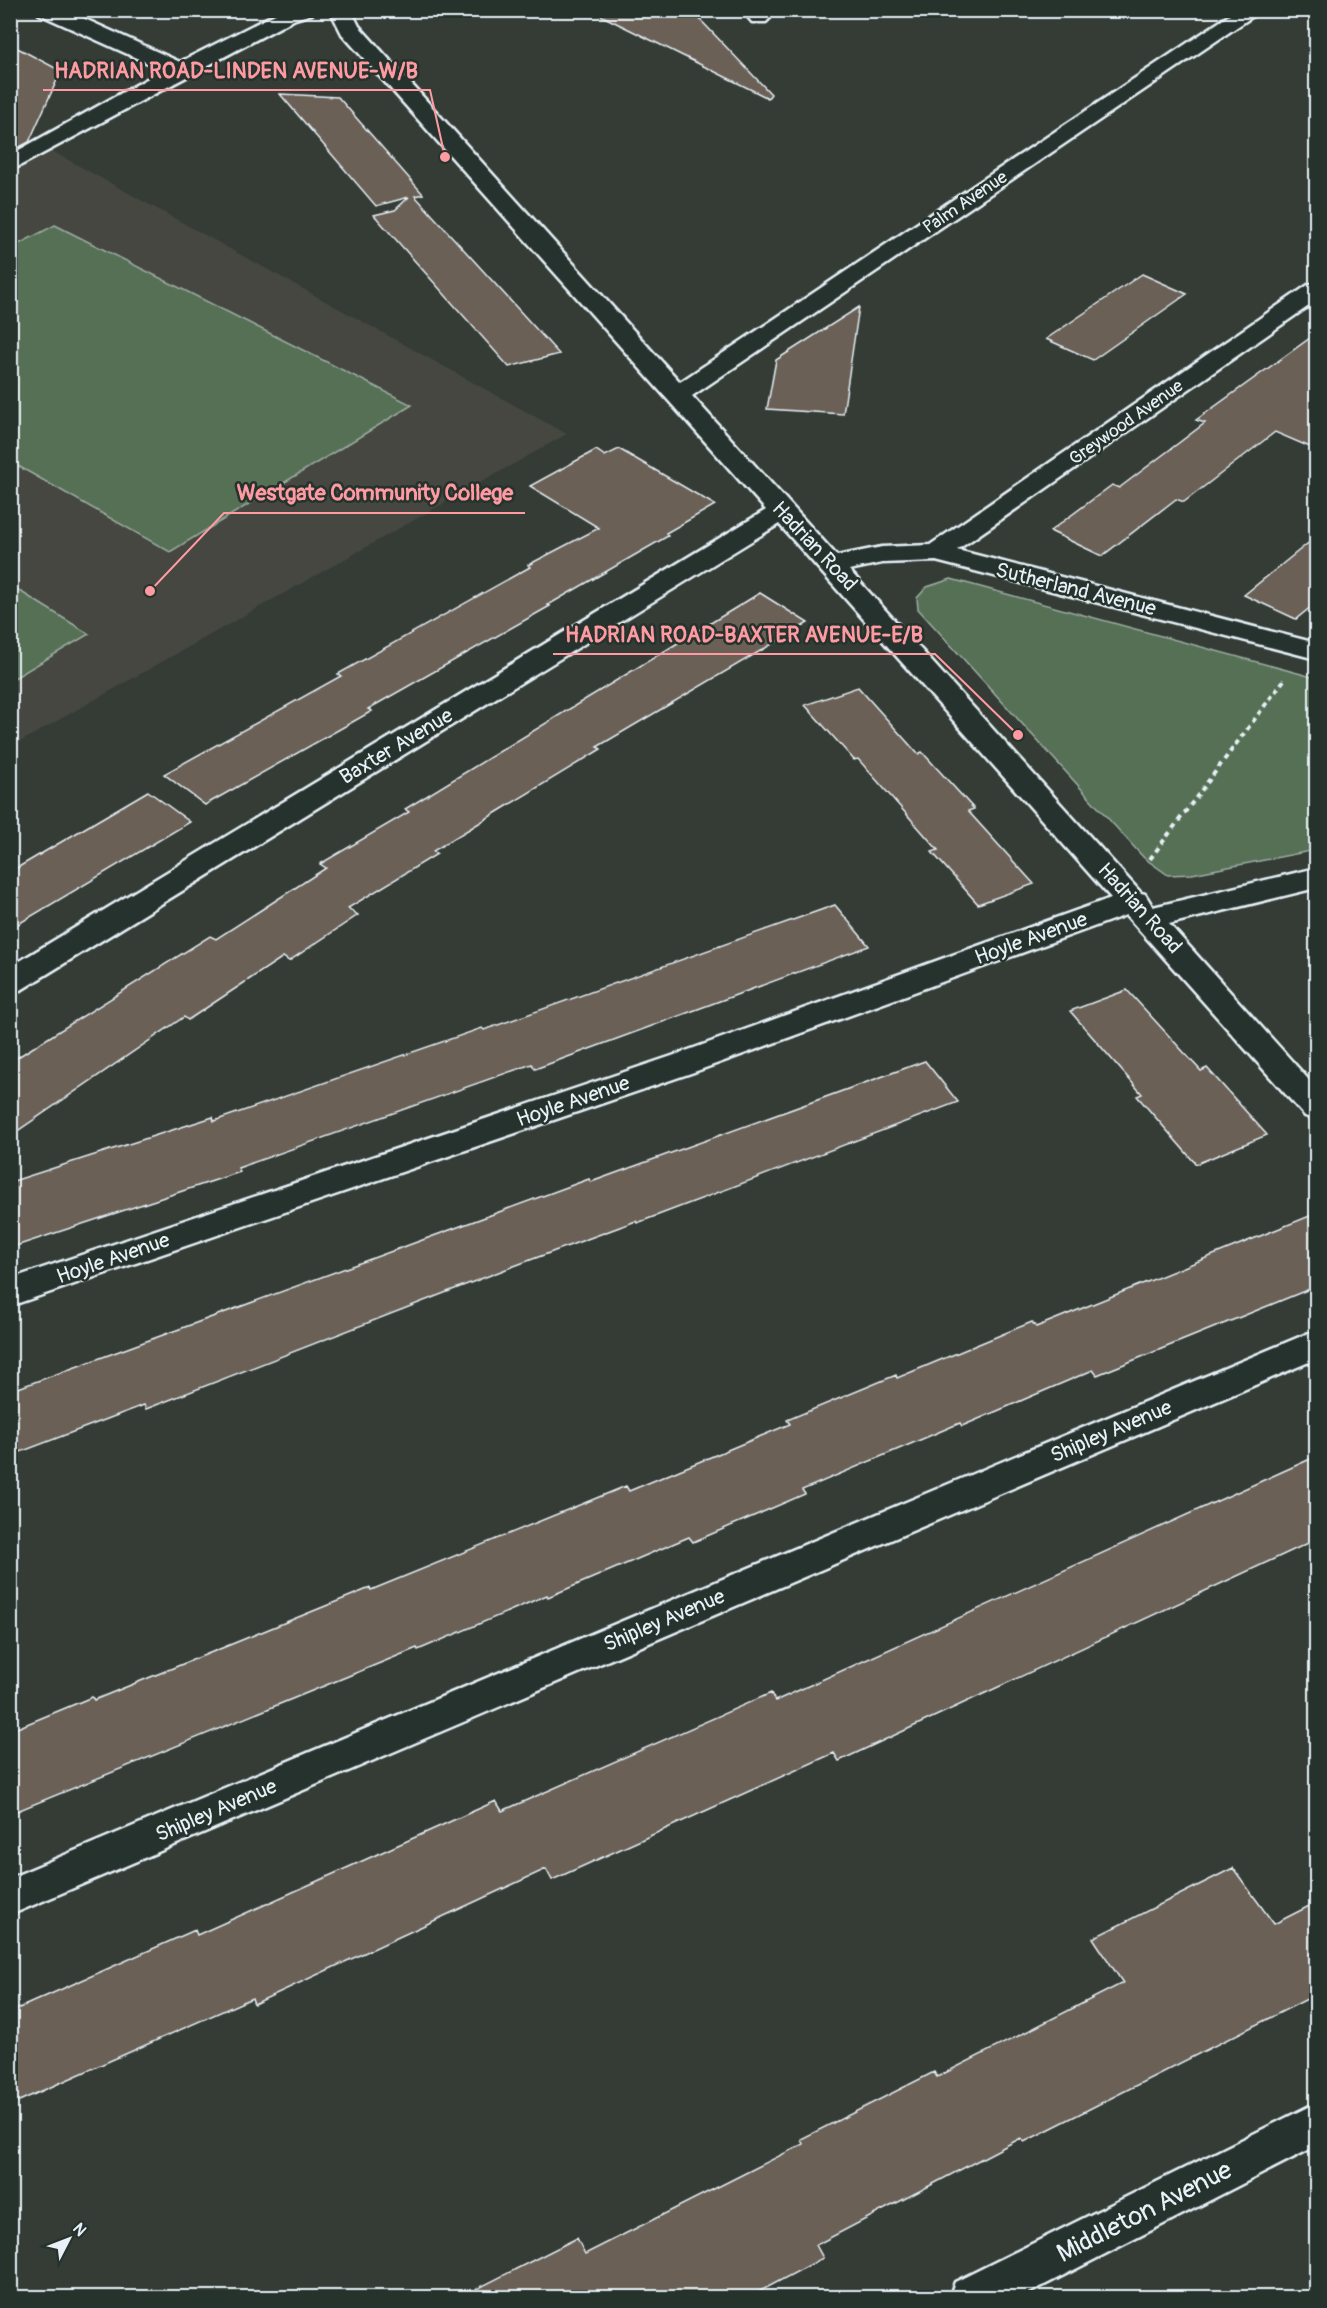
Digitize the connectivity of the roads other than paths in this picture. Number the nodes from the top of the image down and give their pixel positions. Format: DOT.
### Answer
graph roads {
  1 [pos="46,10"];
  2 [pos="305,10"];
  3 [pos="340,10"];
  4 [pos="1252,10"];
  5 [pos="180,70"];
  6 [pos="10,164"];
  7 [pos="1317,290"];
  8 [pos="678,394"];
  9 [pos="782,511"];
  10 [pos="936,553"];
  11 [pos="832,565"];
  12 [pos="1312,650"];
  13 [pos="1317,878"];
  14 [pos="1136,903"];
  15 [pos="10,982"];
  16 [pos="1317,1108"];
  17 [pos="10,1293"];
  18 [pos="1317,1344"];
  19 [pos="10,1897"];
  20 [pos="1317,2124"];
  21 [pos="971,2298"];
  1 -- 5 [label="street"];
  2 -- 5 [label="street"];
  3 -- 8 [label="street, Hadrian Road"];
  4 -- 8 [label="street, Palm Avenue"];
  5 -- 6 [label="street"];
  7 -- 10 [label="street, Greywood Avenue"];
  8 -- 9 [label="street, Hadrian Road"];
  9 -- 11 [label="street, Hadrian Road"];
  9 -- 15 [label="street, Baxter Avenue"];
  10 -- 11 [label="street, Sutherland Avenue"];
  10 -- 12 [label="street, Sutherland Avenue"];
  11 -- 14 [label="street, Hadrian Road"];
  13 -- 14 [label="street, Hoyle Avenue"];
  14 -- 16 [label="street, Hadrian Road"];
  14 -- 17 [label="street, Hoyle Avenue"];
  18 -- 19 [label="street, Shipley Avenue"];
  20 -- 21 [label="street, Middleton Avenue"];
}
